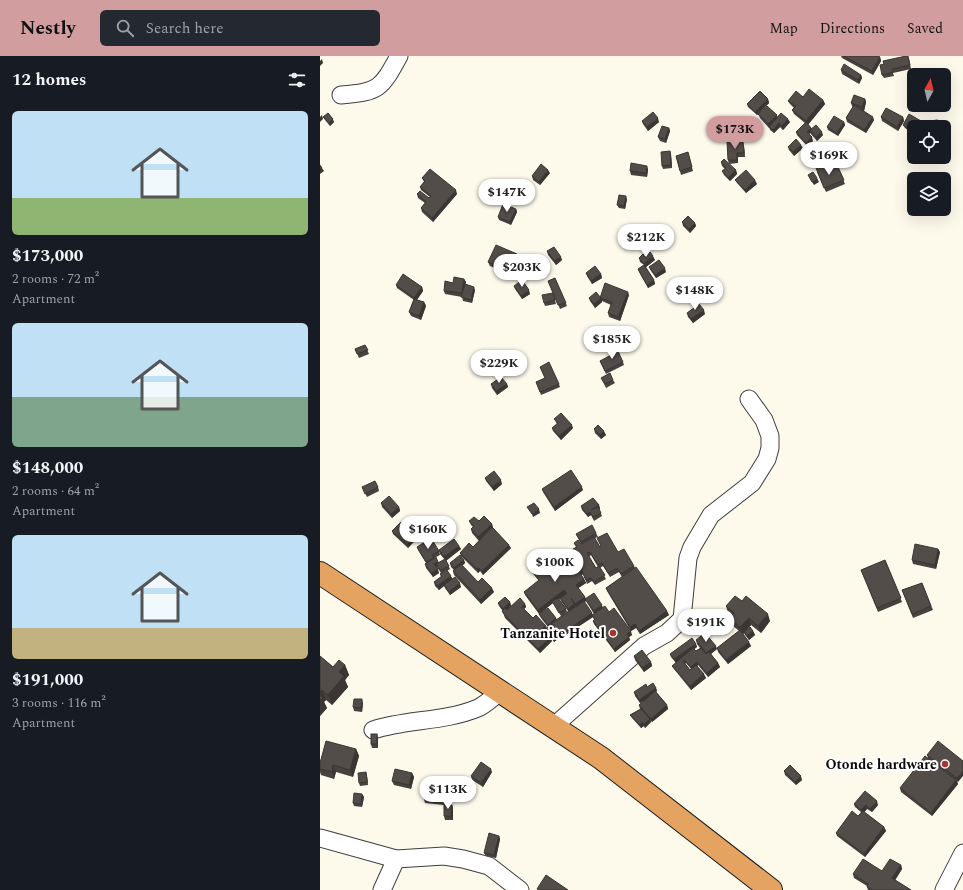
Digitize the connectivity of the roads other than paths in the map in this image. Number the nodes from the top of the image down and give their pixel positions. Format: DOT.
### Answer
graph roads {
  1 [pos="398,56"];
  2 [pos="341,95"];
  3 [pos="749,399"];
  4 [pos="320,573"];
  5 [pos="500,692"];
  6 [pos="554,726"];
  7 [pos="373,730"];
  8 [pos="320,838"];
  9 [pos="963,853"];
  10 [pos="396,860"];
  11 [pos="382,890"];
  12 [pos="520,890"];
  13 [pos="771,890"];
  14 [pos="944,890"];
  1 -- 2 [label="street"];
  3 -- 6 [label="street"];
  4 -- 5 [label="highway"];
  5 -- 6 [label="highway"];
  5 -- 7 [label="street"];
  6 -- 13 [label="highway"];
  8 -- 10 [label="street"];
  9 -- 14 [label="street"];
  10 -- 11 [label="street"];
  10 -- 12 [label="street"];
}
